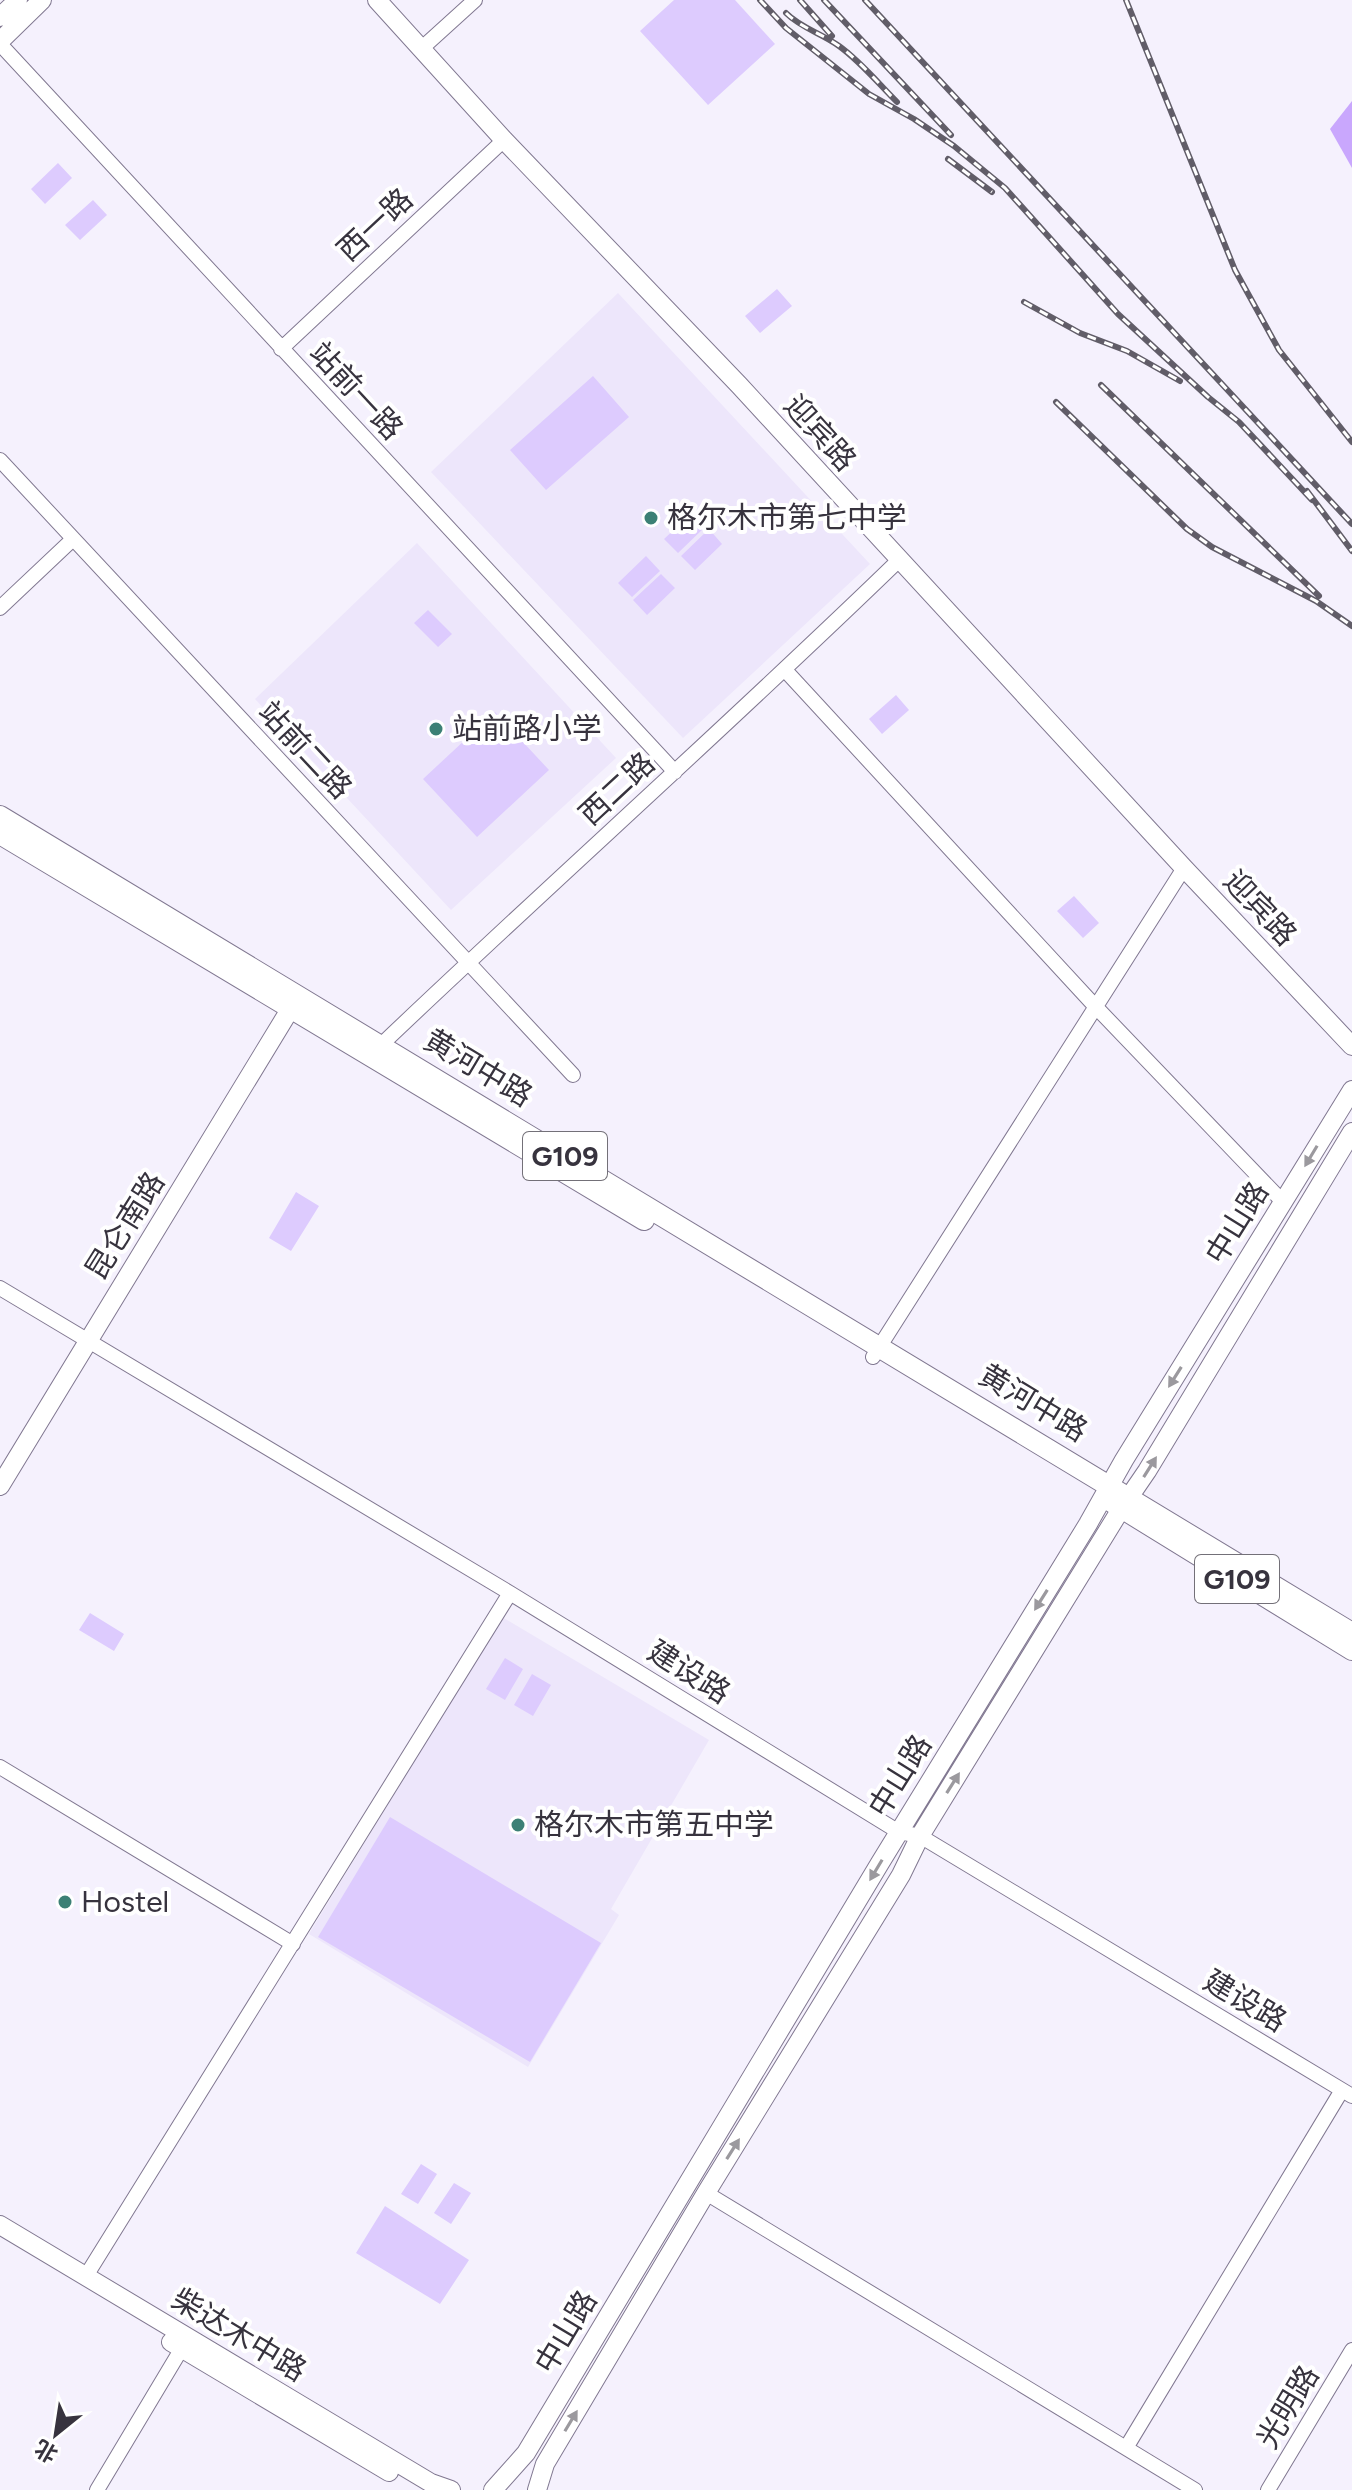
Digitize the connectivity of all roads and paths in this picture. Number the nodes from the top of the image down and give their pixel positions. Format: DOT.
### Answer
graph roads {
  1 [pos="18,0"];
  2 [pos="42,0"];
  3 [pos="377,0"];
  4 [pos="475,0"];
  5 [pos="0,17"];
  6 [pos="0,43"];
  7 [pos="421,49"];
  8 [pos="504,140"];
  9 [pos="281,349"];
  10 [pos="0,460"];
  11 [pos="73,539"];
  12 [pos="899,560"];
  13 [pos="0,608"];
  14 [pos="785,670"];
  15 [pos="675,772"];
  16 [pos="0,816"];
  17 [pos="0,834"];
  18 [pos="1184,868"];
  19 [pos="467,962"];
  20 [pos="295,1002"];
  21 [pos="1094,1005"];
  22 [pos="1352,1046"];
  23 [pos="377,1052"];
  24 [pos="573,1075"];
  25 [pos="1352,1090"];
  26 [pos="1352,1132"];
  27 [pos="1283,1202"];
  28 [pos="0,1288"];
  29 [pos="87,1342"];
  30 [pos="876,1351"];
  31 [pos="0,1486"];
  32 [pos="1106,1490"];
  33 [pos="1125,1503"];
  34 [pos="510,1593"];
  35 [pos="1352,1633"];
  36 [pos="1352,1650"];
  37 [pos="0,1767"];
  38 [pos="899,1832"];
  39 [pos="920,1836"];
  40 [pos="293,1944"];
  41 [pos="1347,2093"];
  42 [pos="706,2193"];
  43 [pos="0,2225"];
  44 [pos="0,2240"];
  45 [pos="86,2276"];
  46 [pos="182,2348"];
  47 [pos="1352,2350"];
  48 [pos="1126,2448"];
  49 [pos="97,2490"];
  50 [pos="420,2490"];
  51 [pos="451,2490"];
  52 [pos="493,2490"];
  53 [pos="537,2490"];
  54 [pos="1195,2490"];
  55 [pos="1268,2490"];
  1 -- 5 [label="main road"];
  2 -- 6 [label="main road"];
  3 -- 7 [label="main road, 迎宾路"];
  4 -- 7 [label="street"];
  6 -- 9 [label="street, 站前一路"];
  7 -- 8 [label="main road, 迎宾路"];
  8 -- 9 [label="street, 西一路"];
  8 -- 12 [label="main road, 迎宾路"];
  9 -- 15 [label="street, 站前一路"];
  10 -- 11 [label="street, 站前二路"];
  11 -- 13 [label="street"];
  11 -- 19 [label="street, 站前二路"];
  12 -- 14 [label="street, 西二路"];
  12 -- 18 [label="main road, 迎宾路"];
  14 -- 15 [label="street, 西二路"];
  14 -- 21 [label="street"];
  15 -- 19 [label="street, 西二路"];
  16 -- 20 [label="highway, 黄河中路 / G109"];
  17 -- 20 [label="highway, 黄河中路 / G109"];
  18 -- 21 [label="street"];
  18 -- 22 [label="main road, 迎宾路"];
  19 -- 23 [label="street, 西二路"];
  19 -- 24 [label="street, 站前二路"];
  20 -- 23 [label="highway, 黄河中路 / G109"];
  20 -- 29 [label="main road, 昆仑南路"];
  21 -- 27 [label="street"];
  21 -- 30 [label="street"];
  23 -- 30 [label="highway, 黄河中路 / G109"];
  25 -- 27 [label="main road, 中山路, one-way"];
  33 -- 26 [label="main road, 中山路, one-way"];
  27 -- 32 [label="main road, 中山路, one-way"];
  28 -- 29 [label="street, 建设路"];
  29 -- 31 [label="main road, 昆仑南路"];
  29 -- 34 [label="street, 建设路"];
  30 -- 32 [label="highway, 黄河中路 / G109"];
  32 -- 33 [label="highway, 黄河中路 / G109"];
  32 -- 38 [label="main road, 中山路, one-way"];
  33 -- 35 [label="highway, G109"];
  33 -- 36 [label="highway, G109"];
  39 -- 33 [label="main road, 中山路, one-way"];
  34 -- 38 [label="street, 建设路"];
  34 -- 40 [label="street"];
  37 -- 40 [label="street"];
  38 -- 39 [label="street, 建设路"];
  38 -- 52 [label="main road, 中山路, one-way"];
  39 -- 41 [label="street, 建设路"];
  42 -- 39 [label="main road, 中山路, one-way"];
  40 -- 45 [label="street"];
  41 -- 48 [label="street"];
  42 -- 48 [label="street"];
  53 -- 42 [label="main road, 中山路, one-way"];
  43 -- 45 [label="main road, 柴达木中路"];
  44 -- 46 [label="main road, 柴达木中路"];
  45 -- 51 [label="main road, 柴达木中路"];
  46 -- 49 [label="street"];
  46 -- 50 [label="main road, 柴达木中路"];
  47 -- 55 [label="street, 光明路"];
  48 -- 54 [label="street"];
}
